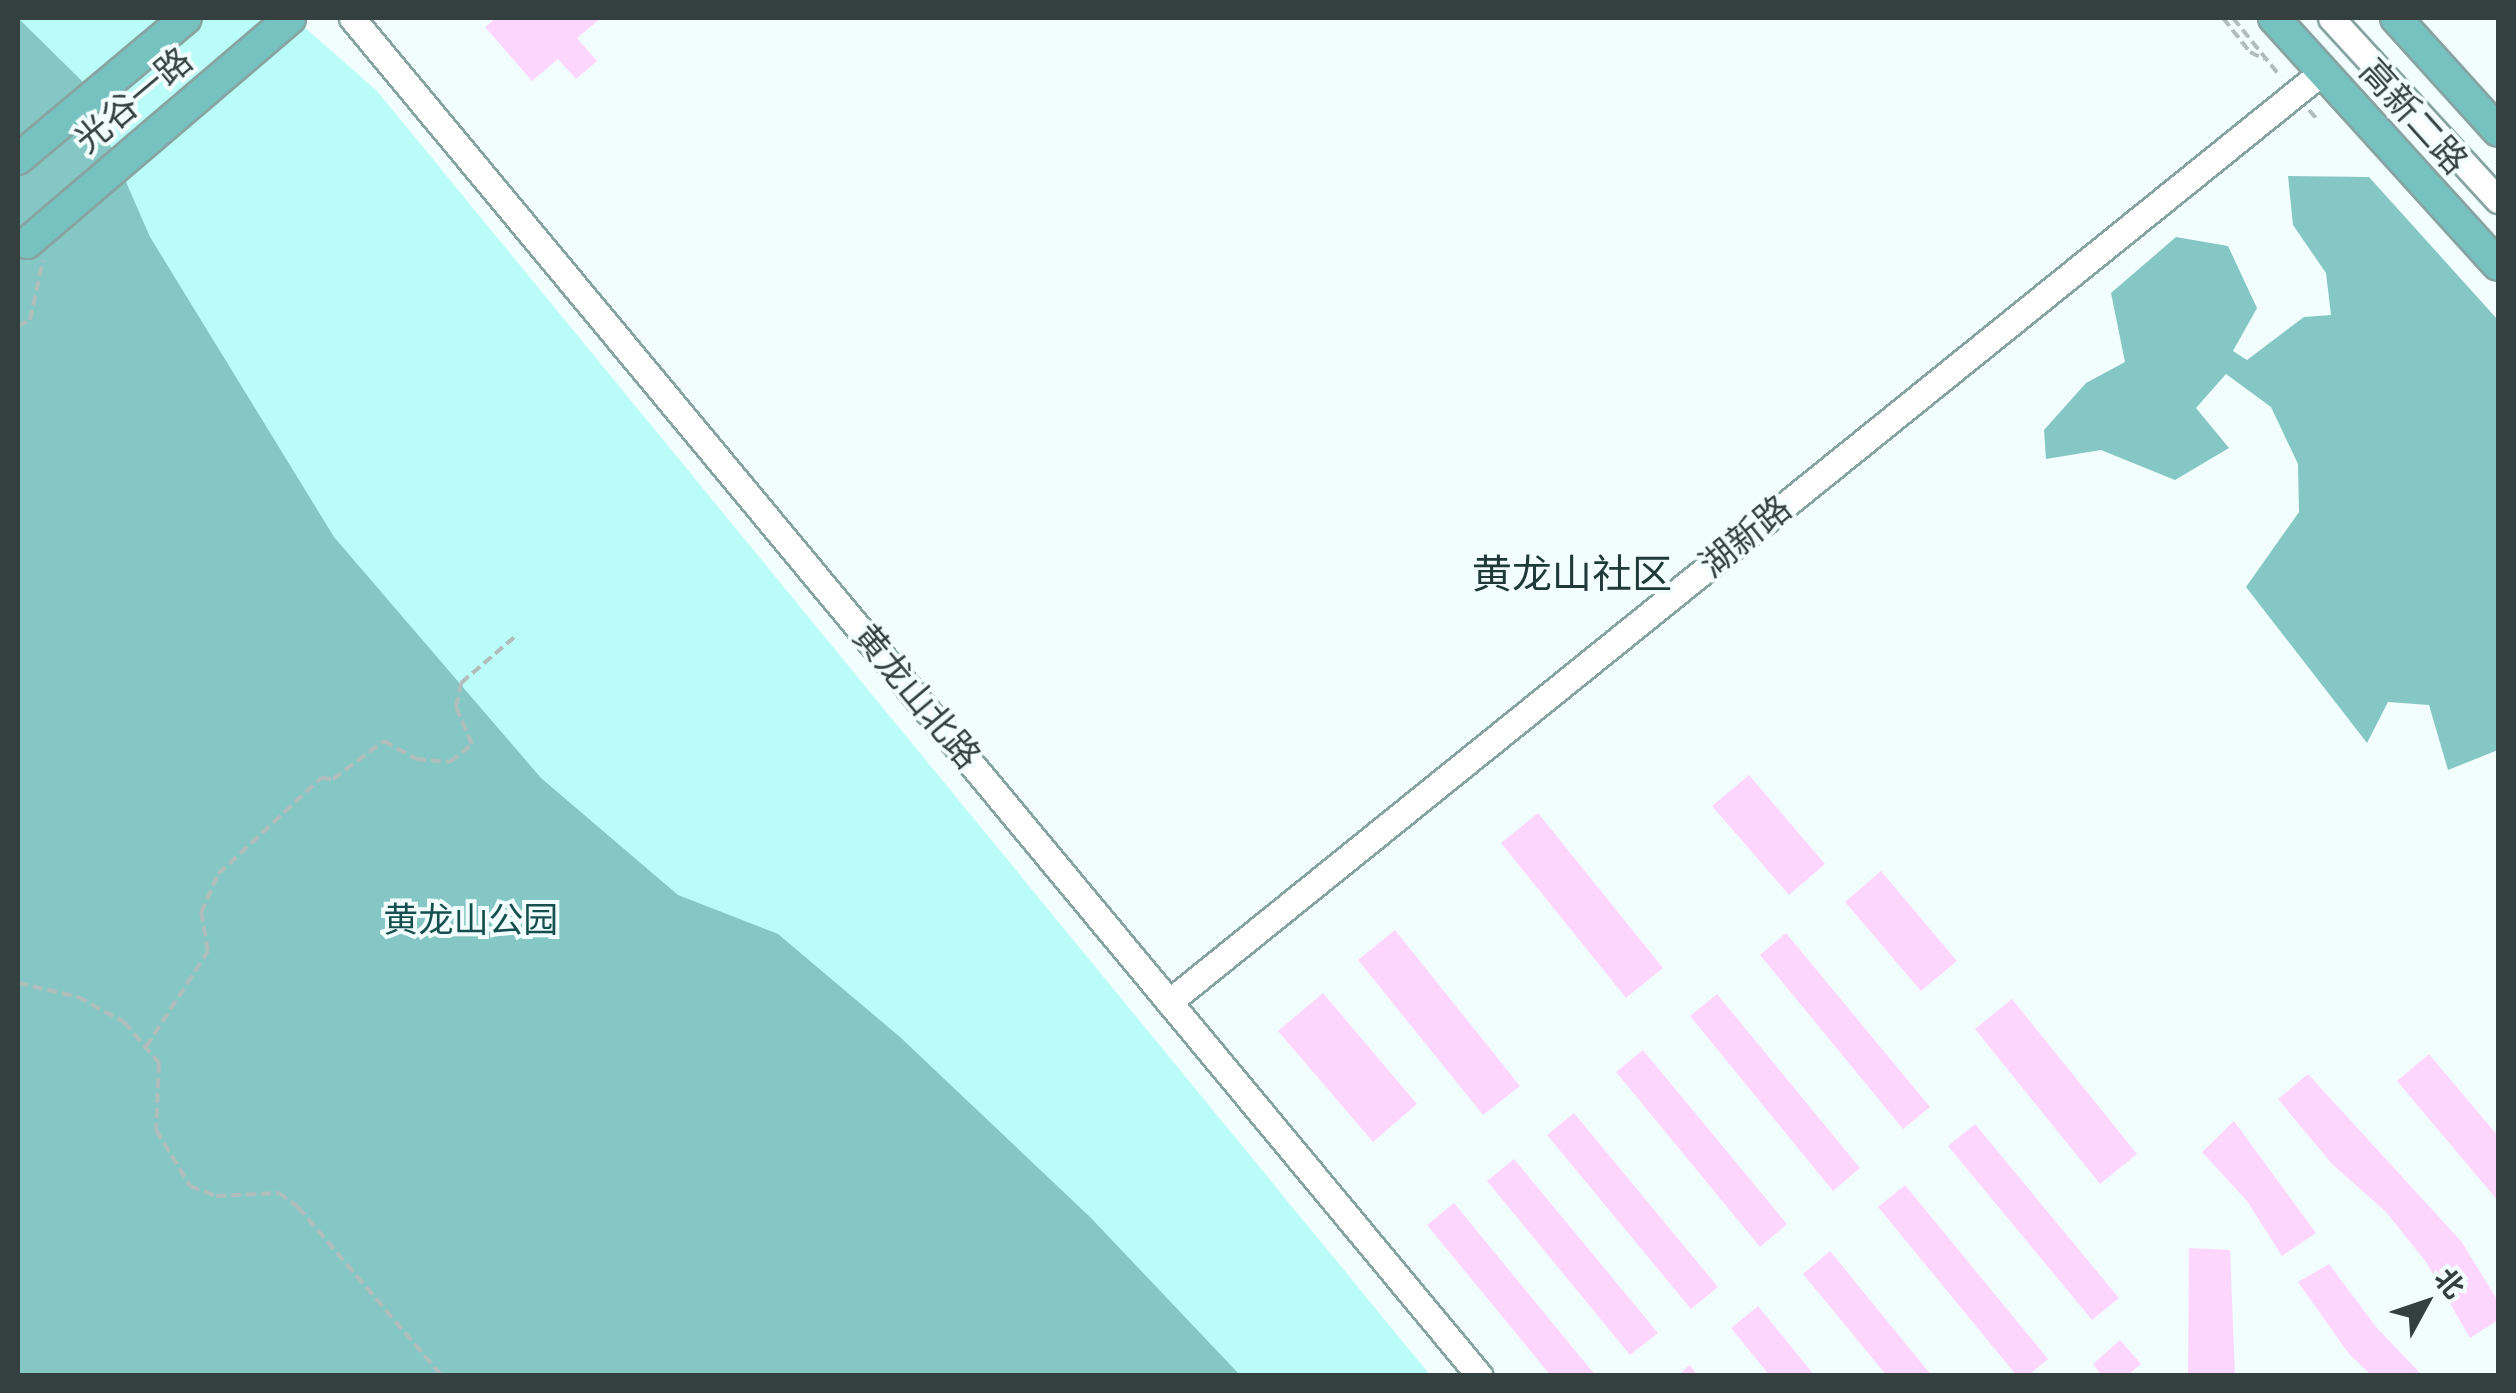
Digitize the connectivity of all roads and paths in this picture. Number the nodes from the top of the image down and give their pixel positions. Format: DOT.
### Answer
graph roads {
  1 [pos="186,18"];
  2 [pos="290,18"];
  3 [pos="352,18"];
  4 [pos="2224,18"];
  5 [pos="2233,18"];
  6 [pos="2274,18"];
  7 [pos="2331,18"];
  8 [pos="2348,18"];
  9 [pos="2396,18"];
  10 [pos="2322,72"];
  11 [pos="2498,132"];
  12 [pos="18,158"];
  13 [pos="2498,181"];
  14 [pos="2498,200"];
  15 [pos="36,244"];
  16 [pos="2498,265"];
  17 [pos="18,326"];
  18 [pos="518,634"];
  19 [pos="18,984"];
  20 [pos="1169,1002"];
  21 [pos="146,1047"];
  22 [pos="442,1376"];
  23 [pos="1480,1376"];
  1 -- 12 [label="main road, 光谷一路"];
  2 -- 15 [label="main road, 光谷一路"];
  3 -- 20 [label="street, 黄龙山北路"];
  4 -- 5 [label="path"];
  6 -- 10 [label="main road, 高新二路"];
  7 -- 14 [label="street"];
  8 -- 13 [label="street"];
  9 -- 11 [label="main road, 高新二路"];
  10 -- 16 [label="main road, 高新二路"];
  10 -- 20 [label="street, 湖新路"];
  15 -- 17 [label="path"];
  18 -- 21 [label="path"];
  19 -- 21 [label="path"];
  20 -- 23 [label="street, 黄龙山北路"];
  21 -- 22 [label="path"];
}
